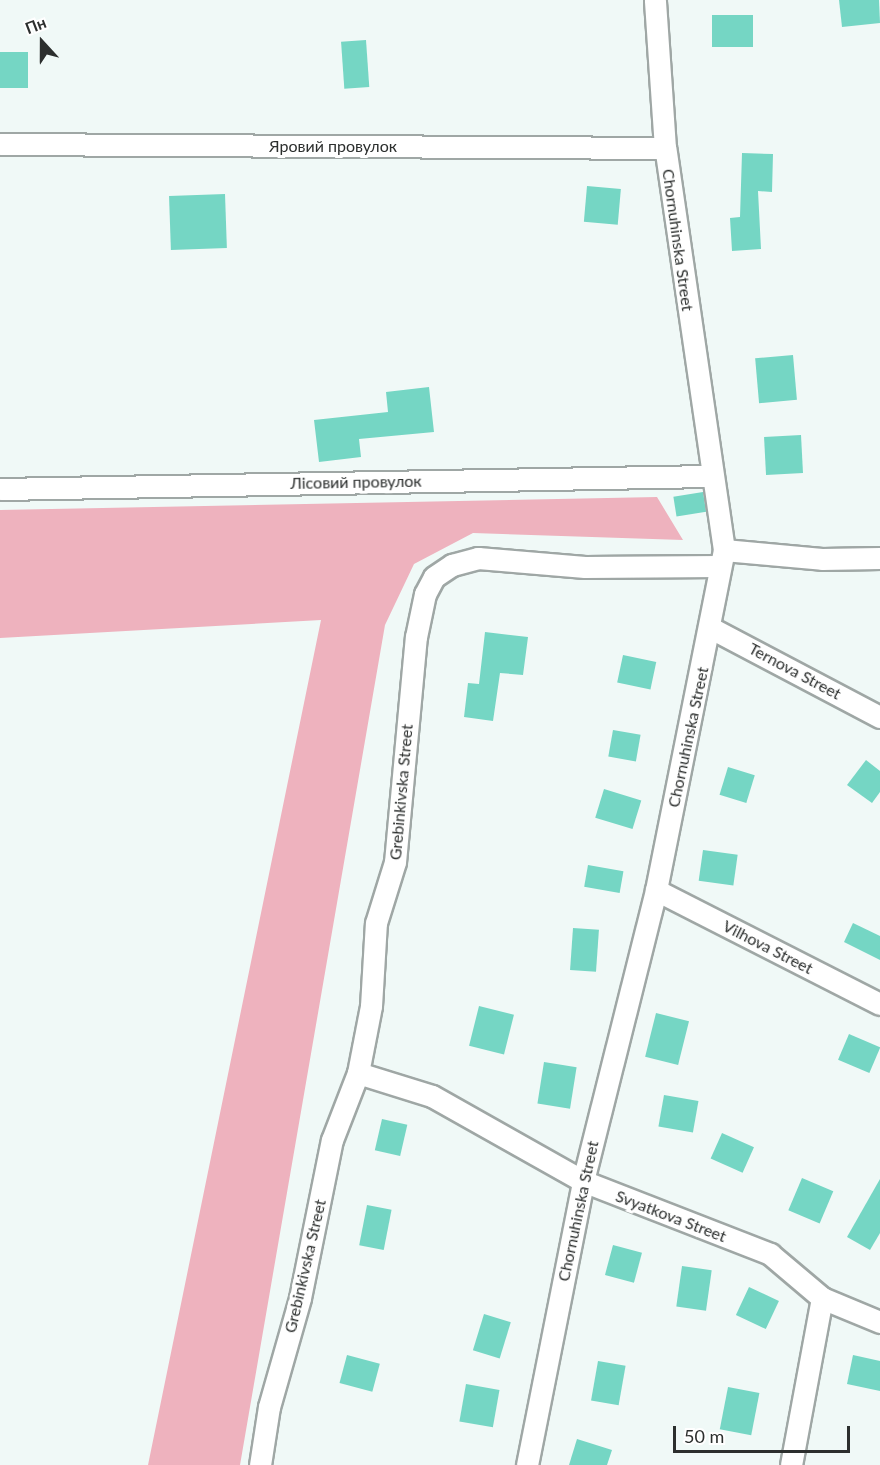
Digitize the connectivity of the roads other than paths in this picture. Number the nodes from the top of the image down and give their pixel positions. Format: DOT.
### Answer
graph roads {
  1 [pos="655,0"];
  2 [pos="0,144"];
  3 [pos="665,148"];
  4 [pos="711,476"];
  5 [pos="0,489"];
  6 [pos="722,558"];
  7 [pos="880,558"];
  8 [pos="709,627"];
  9 [pos="880,717"];
  10 [pos="656,890"];
  11 [pos="880,1004"];
  12 [pos="358,1073"];
  13 [pos="583,1182"];
  14 [pos="822,1299"];
  15 [pos="880,1322"];
  16 [pos="260,1465"];
  17 [pos="527,1465"];
  18 [pos="791,1465"];
  1 -- 3 [label="street, Chornuhinska Street"];
  2 -- 3 [label="street, Яровий провулок"];
  3 -- 4 [label="street, Chornuhinska Street"];
  4 -- 5 [label="street, Лісовий провулок"];
  4 -- 6 [label="street, Chornuhinska Street"];
  6 -- 7 [label="street, Grebinkivska Street"];
  6 -- 8 [label="street, Chornuhinska Street"];
  6 -- 12 [label="street, Grebinkivska Street"];
  8 -- 9 [label="street, Ternova Street"];
  8 -- 10 [label="street, Chornuhinska Street"];
  10 -- 11 [label="street, Vilhova Street"];
  10 -- 13 [label="street, Chornuhinska Street"];
  12 -- 13 [label="street, Svyatkova Street"];
  12 -- 16 [label="street, Grebinkivska Street"];
  13 -- 14 [label="street, Svyatkova Street"];
  13 -- 17 [label="street, Chornuhinska Street"];
  14 -- 15 [label="street, Svyatkova Street"];
  14 -- 18 [label="street"];
}
